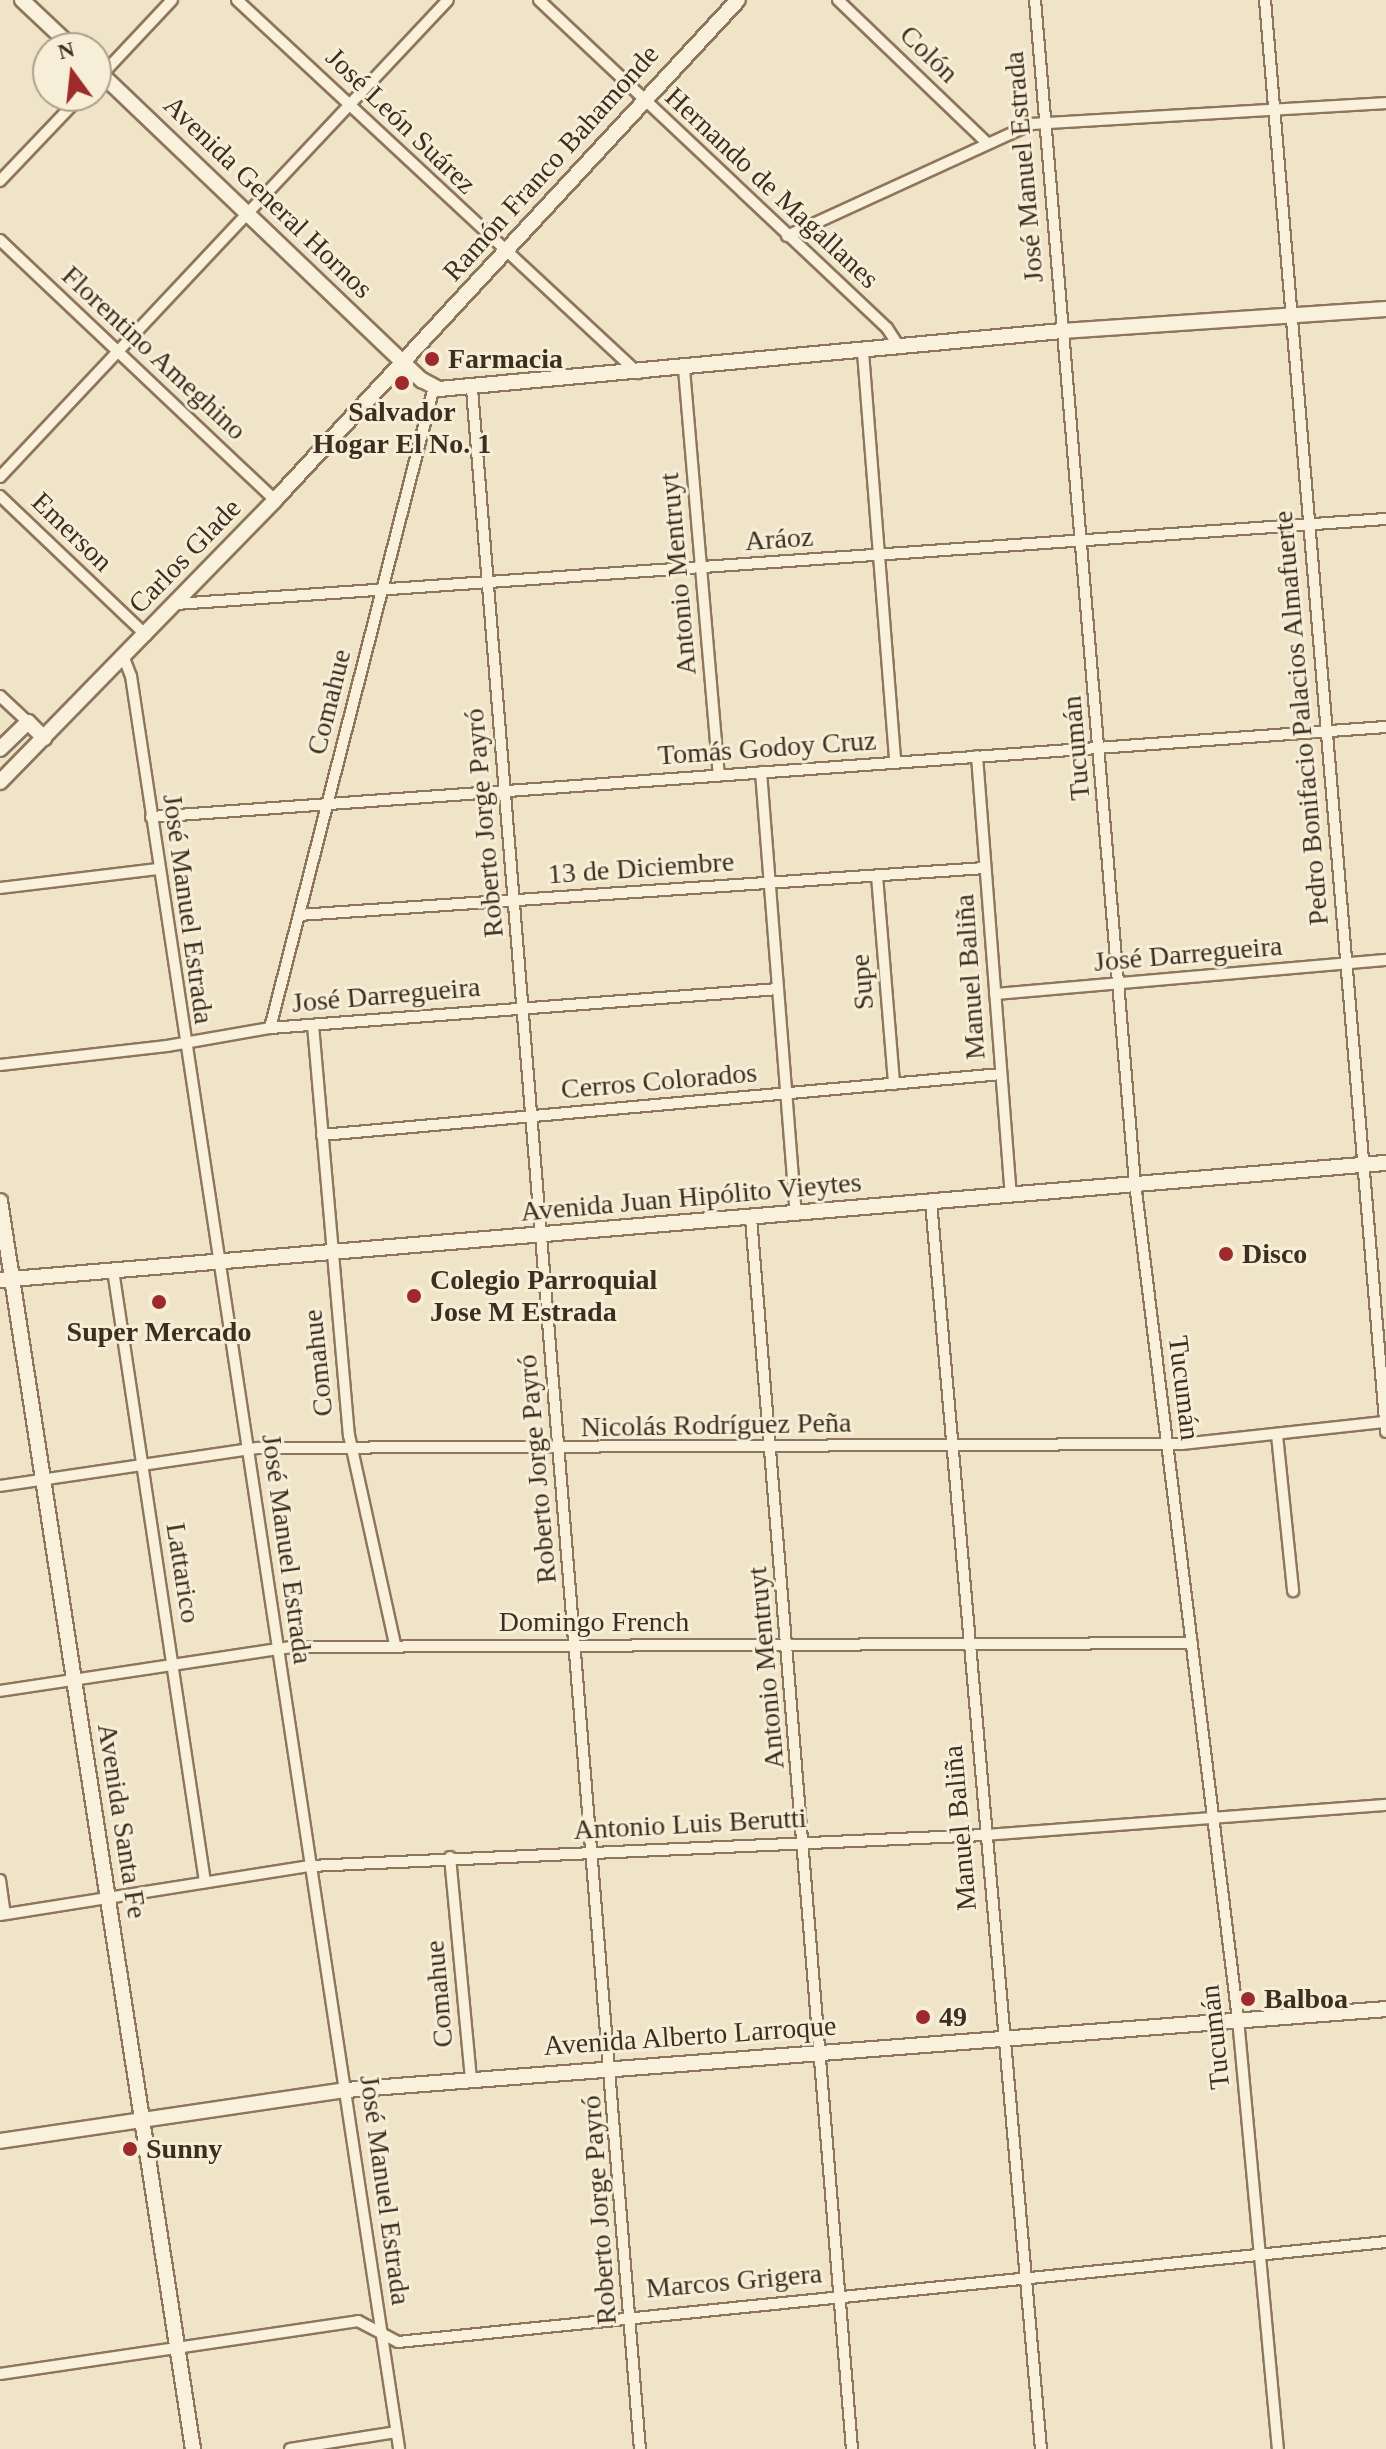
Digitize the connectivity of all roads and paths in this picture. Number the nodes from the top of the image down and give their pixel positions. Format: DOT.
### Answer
graph roads {
  1 [pos="22,0"];
  2 [pos="172,0"];
  3 [pos="237,0"];
  4 [pos="448,0"];
  5 [pos="539,0"];
  6 [pos="738,0"];
  7 [pos="838,0"];
  8 [pos="1035,0"];
  9 [pos="1265,0"];
  10 [pos="56,32"];
  11 [pos="112,61"];
  12 [pos="112,88"];
  13 [pos="641,100"];
  14 [pos="1386,103"];
  15 [pos="350,104"];
  16 [pos="66,112"];
  17 [pos="1275,112"];
  18 [pos="1045,123"];
  19 [pos="987,143"];
  20 [pos="0,181"];
  21 [pos="249,214"];
  22 [pos="787,236"];
  23 [pos="0,240"];
  24 [pos="504,253"];
  25 [pos="1386,309"];
  26 [pos="1292,315"];
  27 [pos="1062,331"];
  28 [pos="900,348"];
  29 [pos="118,352"];
  30 [pos="863,352"];
  31 [pos="404,362"];
  32 [pos="684,369"];
  33 [pos="640,374"];
  34 [pos="434,387"];
  35 [pos="472,389"];
  36 [pos="0,477"];
  37 [pos="0,496"];
  38 [pos="275,500"];
  39 [pos="1386,519"];
  40 [pos="1310,524"];
  41 [pos="1082,541"];
  42 [pos="879,556"];
  43 [pos="702,569"];
  44 [pos="489,584"];
  45 [pos="382,592"];
  46 [pos="176,604"];
  47 [pos="146,635"];
  48 [pos="124,658"];
  49 [pos="0,696"];
  50 [pos="28,722"];
  51 [pos="1386,727"];
  52 [pos="1326,732"];
  53 [pos="44,738"];
  54 [pos="1101,748"];
  55 [pos="0,749"];
  56 [pos="977,756"];
  57 [pos="895,763"];
  58 [pos="761,772"];
  59 [pos="719,775"];
  60 [pos="0,782"];
  61 [pos="506,790"];
  62 [pos="328,802"];
  63 [pos="151,817"];
  64 [pos="985,868"];
  65 [pos="157,869"];
  66 [pos="877,876"];
  67 [pos="770,883"];
  68 [pos="0,888"];
  69 [pos="515,901"];
  70 [pos="299,915"];
  71 [pos="1386,960"];
  72 [pos="1344,964"];
  73 [pos="1116,984"];
  74 [pos="778,989"];
  75 [pos="995,994"];
  76 [pos="522,1008"];
  77 [pos="313,1025"];
  78 [pos="270,1028"];
  79 [pos="183,1043"];
  80 [pos="0,1065"];
  81 [pos="1001,1074"];
  82 [pos="894,1084"];
  83 [pos="786,1093"];
  84 [pos="531,1116"];
  85 [pos="322,1135"];
  86 [pos="1386,1163"];
  87 [pos="1361,1165"];
  88 [pos="1135,1183"];
  89 [pos="1011,1195"];
  90 [pos="0,1201"];
  91 [pos="931,1202"];
  92 [pos="796,1214"];
  93 [pos="751,1218"];
  94 [pos="541,1236"];
  95 [pos="331,1254"];
  96 [pos="219,1262"];
  97 [pos="113,1270"];
  98 [pos="6,1279"];
  99 [pos="1386,1422"];
  100 [pos="1386,1432"];
  101 [pos="1277,1435"];
  102 [pos="1167,1444"];
  103 [pos="953,1447"];
  104 [pos="351,1448"];
  105 [pos="772,1448"];
  106 [pos="248,1449"];
  107 [pos="560,1450"];
  108 [pos="143,1465"];
  109 [pos="43,1479"];
  110 [pos="0,1486"];
  111 [pos="1293,1591"];
  112 [pos="969,1643"];
  113 [pos="1192,1643"];
  114 [pos="395,1645"];
  115 [pos="575,1646"];
  116 [pos="787,1646"];
  117 [pos="277,1647"];
  118 [pos="172,1663"];
  119 [pos="74,1679"];
  120 [pos="0,1691"];
  121 [pos="1386,1805"];
  122 [pos="1213,1819"];
  123 [pos="985,1835"];
  124 [pos="805,1842"];
  125 [pos="594,1853"];
  126 [pos="450,1857"];
  127 [pos="310,1866"];
  128 [pos="0,1880"];
  129 [pos="205,1882"];
  130 [pos="108,1897"];
  131 [pos="2,1914"];
  132 [pos="1386,2009"];
  133 [pos="1238,2019"];
  134 [pos="1003,2037"];
  135 [pos="821,2052"];
  136 [pos="612,2068"];
  137 [pos="471,2079"];
  138 [pos="346,2090"];
  139 [pos="142,2120"];
  140 [pos="0,2141"];
  141 [pos="1386,2242"];
  142 [pos="1259,2254"];
  143 [pos="1026,2277"];
  144 [pos="840,2295"];
  145 [pos="631,2315"];
  146 [pos="382,2332"];
  147 [pos="178,2347"];
  148 [pos="0,2374"];
  149 [pos="396,2432"];
  150 [pos="193,2449"];
  151 [pos="290,2449"];
  152 [pos="399,2449"];
  153 [pos="640,2449"];
  154 [pos="852,2449"];
  155 [pos="1041,2449"];
  156 [pos="1278,2449"];
  1 -- 10 [label="street"];
  2 -- 11 [label="street"];
  3 -- 15 [label="street, José León Suárez"];
  4 -- 15 [label="street"];
  5 -- 13 [label="street, Hernando de Magallanes"];
  6 -- 13 [label="street, Ramón Franco Bahamonde"];
  7 -- 19 [label="street, Colón"];
  8 -- 18 [label="street, José Manuel Estrada"];
  9 -- 17 [label="street, Pedro Bonifacio Palacios Almafuerte"];
  12 -- 21 [label="street, Avenida General Hornos"];
  13 -- 22 [label="street, Hernando de Magallanes"];
  13 -- 24 [label="street, Ramón Franco Bahamonde"];
  14 -- 17 [label="street"];
  15 -- 21 [label="street"];
  15 -- 24 [label="street, José León Suárez"];
  16 -- 20 [label="street"];
  17 -- 18 [label="street"];
  17 -- 26 [label="street, Pedro Bonifacio Palacios Almafuerte"];
  18 -- 19 [label="street"];
  18 -- 27 [label="street, José Manuel Estrada"];
  19 -- 22 [label="street"];
  21 -- 29 [label="street"];
  21 -- 31 [label="street, Avenida General Hornos"];
  22 -- 28 [label="street, Hernando de Magallanes"];
  23 -- 29 [label="street, Florentino Ameghino"];
  24 -- 31 [label="street, Ramón Franco Bahamonde"];
  24 -- 33 [label="street, José León Suárez"];
  25 -- 26 [label="street"];
  26 -- 27 [label="street"];
  26 -- 40 [label="street, Pedro Bonifacio Palacios Almafuerte"];
  27 -- 28 [label="street"];
  27 -- 41 [label="street, Tucumán"];
  28 -- 30 [label="street"];
  29 -- 36 [label="street"];
  29 -- 38 [label="street, Florentino Ameghino"];
  30 -- 32 [label="street"];
  30 -- 42 [label="street"];
  31 -- 34 [label="street, Avenida General Hornos"];
  31 -- 38 [label="street, Carlos Glade"];
  32 -- 33 [label="street"];
  32 -- 43 [label="street, Antonio Mentruyt"];
  33 -- 35 [label="street"];
  34 -- 35 [label="street"];
  34 -- 45 [label="street, Comahue"];
  35 -- 44 [label="street, Roberto Jorge Payró"];
  37 -- 47 [label="street, Emerson"];
  38 -- 46 [label="street, Carlos Glade"];
  39 -- 40 [label="street, Aráoz"];
  40 -- 41 [label="street, Aráoz"];
  40 -- 52 [label="street, Pedro Bonifacio Palacios Almafuerte"];
  41 -- 42 [label="street, Aráoz"];
  41 -- 54 [label="street, Tucumán"];
  42 -- 43 [label="street, Aráoz"];
  42 -- 57 [label="street"];
  43 -- 44 [label="street, Aráoz"];
  43 -- 59 [label="street, Antonio Mentruyt"];
  44 -- 45 [label="street, Aráoz"];
  44 -- 61 [label="street, Roberto Jorge Payró"];
  45 -- 46 [label="street, Aráoz"];
  45 -- 62 [label="street, Comahue"];
  46 -- 47 [label="street, Carlos Glade"];
  47 -- 48 [label="street, Carlos Glade"];
  48 -- 53 [label="street, Carlos Glade"];
  48 -- 63 [label="street, José Manuel Estrada"];
  49 -- 50 [label="street"];
  50 -- 53 [label="street"];
  50 -- 55 [label="street"];
  51 -- 52 [label="street, Tomás Godoy Cruz"];
  52 -- 54 [label="street, Tomás Godoy Cruz"];
  52 -- 72 [label="street, Pedro Bonifacio Palacios Almafuerte"];
  53 -- 60 [label="street, Carlos Glade"];
  54 -- 56 [label="street, Tomás Godoy Cruz"];
  54 -- 73 [label="street, Tucumán"];
  56 -- 57 [label="street, Tomás Godoy Cruz"];
  56 -- 64 [label="street, Manuel Baliña"];
  57 -- 58 [label="street, Tomás Godoy Cruz"];
  58 -- 59 [label="street, Tomás Godoy Cruz"];
  58 -- 67 [label="street"];
  59 -- 61 [label="street, Tomás Godoy Cruz"];
  61 -- 62 [label="street, Tomás Godoy Cruz"];
  61 -- 69 [label="street, Roberto Jorge Payró"];
  62 -- 63 [label="street, Tomás Godoy Cruz"];
  62 -- 70 [label="street, Comahue"];
  63 -- 65 [label="street, José Manuel Estrada"];
  64 -- 66 [label="street, 13 de Diciembre"];
  64 -- 75 [label="street, Manuel Baliña"];
  65 -- 68 [label="street"];
  65 -- 79 [label="street, José Manuel Estrada"];
  66 -- 67 [label="street, 13 de Diciembre"];
  66 -- 82 [label="street, Supe"];
  67 -- 69 [label="street, 13 de Diciembre"];
  67 -- 74 [label="street"];
  69 -- 70 [label="street, 13 de Diciembre"];
  69 -- 76 [label="street, Roberto Jorge Payró"];
  70 -- 78 [label="street, Comahue"];
  71 -- 72 [label="street, José Darregueira"];
  72 -- 73 [label="street, José Darregueira"];
  72 -- 87 [label="street, Pedro Bonifacio Palacios Almafuerte"];
  73 -- 75 [label="street, José Darregueira"];
  73 -- 88 [label="street, Tucumán"];
  74 -- 76 [label="street, José Darregueira"];
  74 -- 83 [label="street"];
  75 -- 81 [label="street, Manuel Baliña"];
  76 -- 77 [label="street, José Darregueira"];
  76 -- 84 [label="street, Roberto Jorge Payró"];
  77 -- 78 [label="street, José Darregueira"];
  77 -- 85 [label="street, Comahue"];
  78 -- 79 [label="street, José Darregueira"];
  79 -- 80 [label="street, José Darregueira"];
  79 -- 96 [label="street, José Manuel Estrada"];
  81 -- 82 [label="street, Cerros Colorados"];
  81 -- 89 [label="street, Manuel Baliña"];
  82 -- 83 [label="street, Cerros Colorados"];
  83 -- 84 [label="street, Cerros Colorados"];
  83 -- 92 [label="street"];
  84 -- 85 [label="street, Cerros Colorados"];
  84 -- 94 [label="street, Roberto Jorge Payró"];
  85 -- 95 [label="street, Comahue"];
  86 -- 87 [label="street, Avenida Juan Hipólito Vieytes"];
  87 -- 88 [label="street, Avenida Juan Hipólito Vieytes"];
  87 -- 99 [label="street, Pedro Bonifacio Palacios Almafuerte"];
  88 -- 89 [label="street, Avenida Juan Hipólito Vieytes"];
  88 -- 102 [label="street, Tucumán"];
  89 -- 91 [label="street, Avenida Juan Hipólito Vieytes"];
  90 -- 98 [label="street, Avenida Santa Fe"];
  91 -- 92 [label="street, Avenida Juan Hipólito Vieytes"];
  91 -- 103 [label="street, Manuel Baliña"];
  92 -- 93 [label="street, Avenida Juan Hipólito Vieytes"];
  93 -- 94 [label="street, Avenida Juan Hipólito Vieytes"];
  93 -- 105 [label="street, Antonio Mentruyt"];
  94 -- 95 [label="street, Avenida Juan Hipólito Vieytes"];
  94 -- 107 [label="street, Roberto Jorge Payró"];
  95 -- 96 [label="street, Avenida Juan Hipólito Vieytes"];
  95 -- 104 [label="street, Comahue"];
  96 -- 97 [label="street, Avenida Juan Hipólito Vieytes"];
  96 -- 106 [label="street, José Manuel Estrada"];
  97 -- 98 [label="street, Avenida Juan Hipólito Vieytes"];
  97 -- 108 [label="street, Lattarico"];
  98 -- 109 [label="street, Avenida Santa Fe"];
  99 -- 100 [label="street, Pedro Bonifacio Palacios Almafuerte"];
  99 -- 101 [label="street, Nicolás Rodríguez Peña"];
  101 -- 102 [label="street, Nicolás Rodríguez Peña"];
  101 -- 111 [label="street"];
  102 -- 103 [label="street, Nicolás Rodríguez Peña"];
  102 -- 113 [label="street, Tucumán"];
  103 -- 105 [label="street, Nicolás Rodríguez Peña"];
  103 -- 112 [label="street, Manuel Baliña"];
  104 -- 106 [label="street, Nicolás Rodríguez Peña"];
  104 -- 107 [label="street, Nicolás Rodríguez Peña"];
  104 -- 114 [label="street, Comahue"];
  105 -- 107 [label="street, Nicolás Rodríguez Peña"];
  105 -- 116 [label="street, Antonio Mentruyt"];
  106 -- 108 [label="street, Nicolás Rodríguez Peña"];
  106 -- 117 [label="street, José Manuel Estrada"];
  107 -- 115 [label="street, Roberto Jorge Payró"];
  108 -- 109 [label="street, Nicolás Rodríguez Peña"];
  108 -- 118 [label="street, Lattarico"];
  109 -- 110 [label="street, Nicolás Rodríguez Peña"];
  109 -- 119 [label="street, Avenida Santa Fe"];
  112 -- 113 [label="street, Domingo French"];
  112 -- 116 [label="street, Domingo French"];
  112 -- 123 [label="street, Manuel Baliña"];
  113 -- 122 [label="street, Tucumán"];
  114 -- 115 [label="street, Domingo French"];
  114 -- 117 [label="street, Domingo French"];
  115 -- 116 [label="street, Domingo French"];
  115 -- 125 [label="street, Roberto Jorge Payró"];
  116 -- 124 [label="street, Antonio Mentruyt"];
  117 -- 118 [label="street, Domingo French"];
  117 -- 127 [label="street, José Manuel Estrada"];
  118 -- 119 [label="street, Domingo French"];
  118 -- 129 [label="street, Lattarico"];
  119 -- 120 [label="street, Domingo French"];
  119 -- 130 [label="street, Avenida Santa Fe"];
  121 -- 122 [label="street, Antonio Luis Berutti"];
  122 -- 123 [label="street, Antonio Luis Berutti"];
  122 -- 133 [label="street, Tucumán"];
  123 -- 124 [label="street, Antonio Luis Berutti"];
  123 -- 134 [label="street, Manuel Baliña"];
  124 -- 125 [label="street, Antonio Luis Berutti"];
  124 -- 135 [label="street, Antonio Mentruyt"];
  125 -- 126 [label="street, Antonio Luis Berutti"];
  125 -- 136 [label="street, Roberto Jorge Payró"];
  126 -- 127 [label="street, Antonio Luis Berutti"];
  126 -- 137 [label="street, Comahue"];
  127 -- 129 [label="street, Antonio Luis Berutti"];
  127 -- 138 [label="street, José Manuel Estrada"];
  128 -- 131 [label="street"];
  129 -- 130 [label="street, Antonio Luis Berutti"];
  130 -- 131 [label="street, Antonio Luis Berutti"];
  130 -- 139 [label="street, Avenida Santa Fe"];
  132 -- 133 [label="street, Avenida Alberto Larroque"];
  133 -- 134 [label="street, Avenida Alberto Larroque"];
  133 -- 142 [label="street, Tucumán"];
  134 -- 135 [label="street, Avenida Alberto Larroque"];
  134 -- 143 [label="street, Manuel Baliña"];
  135 -- 136 [label="street, Avenida Alberto Larroque"];
  135 -- 144 [label="street, Antonio Mentruyt"];
  136 -- 137 [label="street, Avenida Alberto Larroque"];
  136 -- 145 [label="street, Roberto Jorge Payró"];
  137 -- 138 [label="street, Avenida Alberto Larroque"];
  138 -- 139 [label="street, Avenida Alberto Larroque"];
  138 -- 146 [label="street, José Manuel Estrada"];
  139 -- 140 [label="street, Avenida Alberto Larroque"];
  139 -- 147 [label="street, Avenida Santa Fe"];
  141 -- 142 [label="street, Marcos Grigera"];
  142 -- 143 [label="street, Marcos Grigera"];
  142 -- 156 [label="street, Tucumán"];
  143 -- 144 [label="street, Marcos Grigera"];
  143 -- 155 [label="street, Manuel Baliña"];
  144 -- 145 [label="street, Marcos Grigera"];
  144 -- 154 [label="street, Antonio Mentruyt"];
  145 -- 146 [label="street, Marcos Grigera"];
  145 -- 153 [label="street, Roberto Jorge Payró"];
  146 -- 147 [label="street, Marcos Grigera"];
  146 -- 149 [label="street, José Manuel Estrada"];
  147 -- 148 [label="street, Marcos Grigera"];
  147 -- 150 [label="street, Avenida Santa Fe"];
  149 -- 151 [label="street"];
  149 -- 152 [label="street, José Manuel Estrada"];
}
